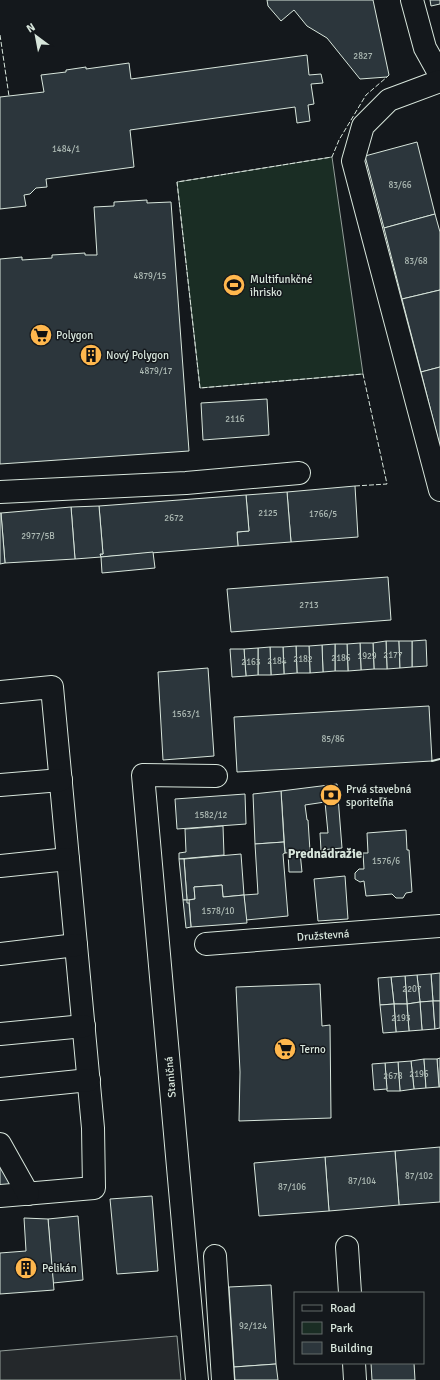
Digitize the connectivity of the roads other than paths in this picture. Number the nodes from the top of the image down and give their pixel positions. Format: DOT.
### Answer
graph roads {
  1 [pos="412,0"];
  2 [pos="440,75"];
  3 [pos="440,81"];
  4 [pos="299,474"];
  5 [pos="440,490"];
  6 [pos="0,492"];
  7 [pos="0,692"];
  8 [pos="216,776"];
  9 [pos="61,780"];
  10 [pos="0,785"];
  11 [pos="68,859"];
  12 [pos="0,866"];
  13 [pos="440,926"];
  14 [pos="206,944"];
  15 [pos="76,945"];
  16 [pos="0,954"];
  17 [pos="84,1026"];
  18 [pos="0,1034"];
  19 [pos="89,1080"];
  20 [pos="0,1089"];
  21 [pos="0,1144"];
  22 [pos="28,1194"];
  23 [pos="0,1196"];
  24 [pos="347,1247"];
  25 [pos="215,1256"];
  26 [pos="350,1292"];
  27 [pos="354,1364"];
  28 [pos="196,1380"];
  29 [pos="223,1380"];
  30 [pos="355,1380"];
  1 -- 2 [label="street"];
  3 -- 5 [label="street"];
  4 -- 6 [label="street"];
  7 -- 9 [label="street"];
  8 -- 28 [label="street, Staničná"];
  9 -- 10 [label="street"];
  9 -- 11 [label="street"];
  11 -- 12 [label="street"];
  11 -- 15 [label="street"];
  13 -- 14 [label="street, Družstevná"];
  15 -- 16 [label="street"];
  15 -- 17 [label="street"];
  17 -- 18 [label="street"];
  17 -- 19 [label="street"];
  19 -- 20 [label="street"];
  19 -- 22 [label="street"];
  21 -- 22 [label="street"];
  22 -- 23 [label="street"];
  24 -- 26 [label="street"];
  25 -- 29 [label="street"];
  27 -- 30 [label="street"];
}
